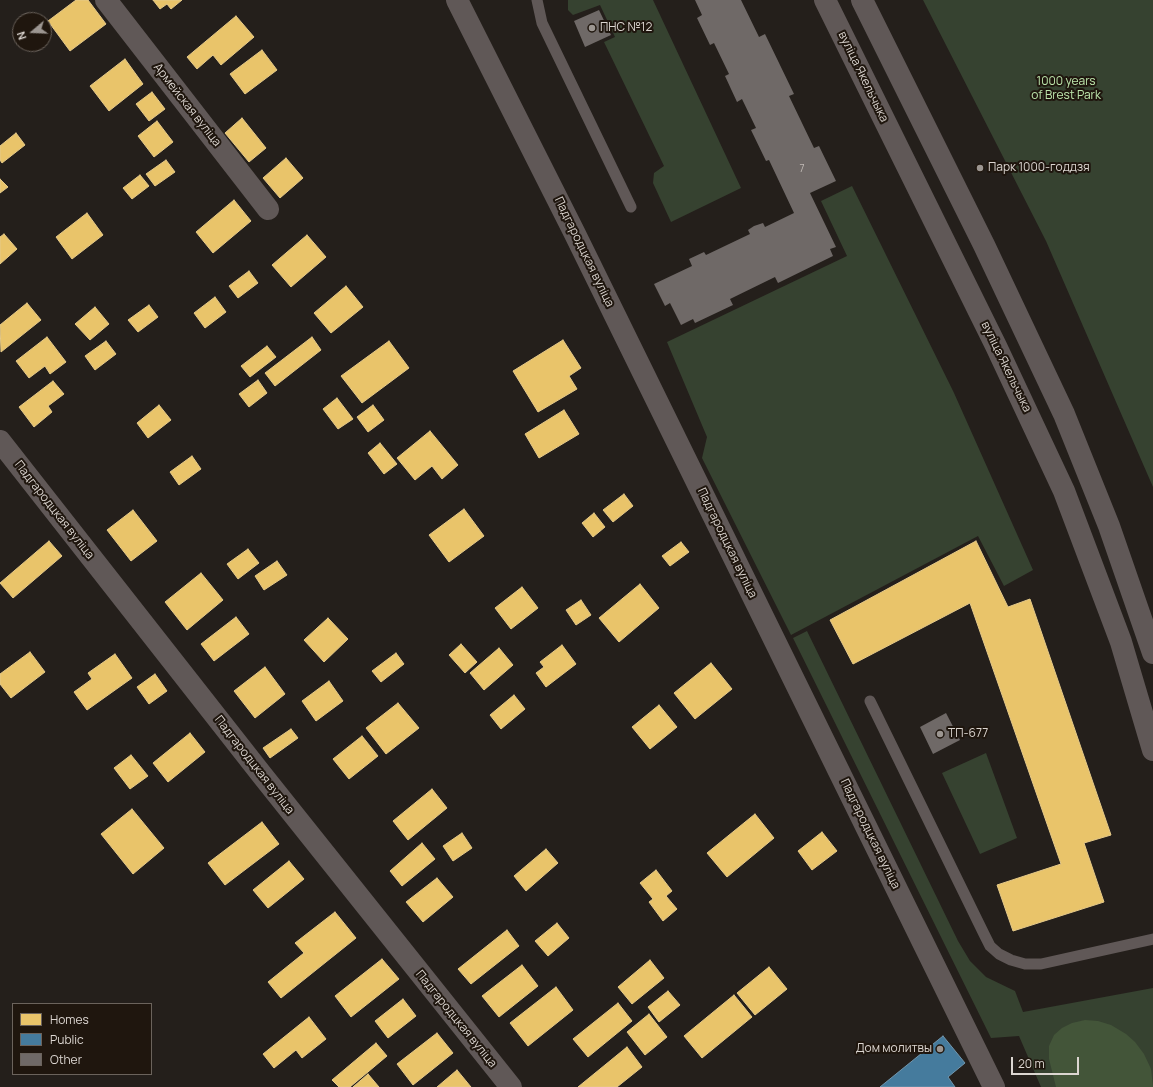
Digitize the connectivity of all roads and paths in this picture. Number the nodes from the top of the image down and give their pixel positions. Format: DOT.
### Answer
graph roads {
  1 [pos="106,0"];
  2 [pos="457,0"];
  3 [pos="537,0"];
  4 [pos="825,0"];
  5 [pos="862,0"];
  6 [pos="631,207"];
  7 [pos="268,209"];
  8 [pos="1004,287"];
  9 [pos="974,302"];
  10 [pos="1047,378"];
  11 [pos="1019,392"];
  12 [pos="0,441"];
  13 [pos="1153,653"];
  14 [pos="870,701"];
  15 [pos="1153,750"];
  16 [pos="1153,939"];
  17 [pos="511,1087"];
  18 [pos="994,1087"];
  1 -- 7 [label="street, Армейская вуліца"];
  2 -- 18 [label="street, Падгародцкая вуліца"];
  3 -- 6 [label="lane"];
  4 -- 9 [label="street, вуліца Якельчыка"];
  5 -- 8 [label="street"];
  8 -- 9 [label="street"];
  8 -- 10 [label="street"];
  9 -- 11 [label="street, вуліца Якельчыка"];
  10 -- 11 [label="street"];
  10 -- 13 [label="street"];
  11 -- 15 [label="street, вуліца Якельчыка"];
  12 -- 17 [label="street, Падгародцкая вуліца"];
  14 -- 16 [label="lane"];
}
